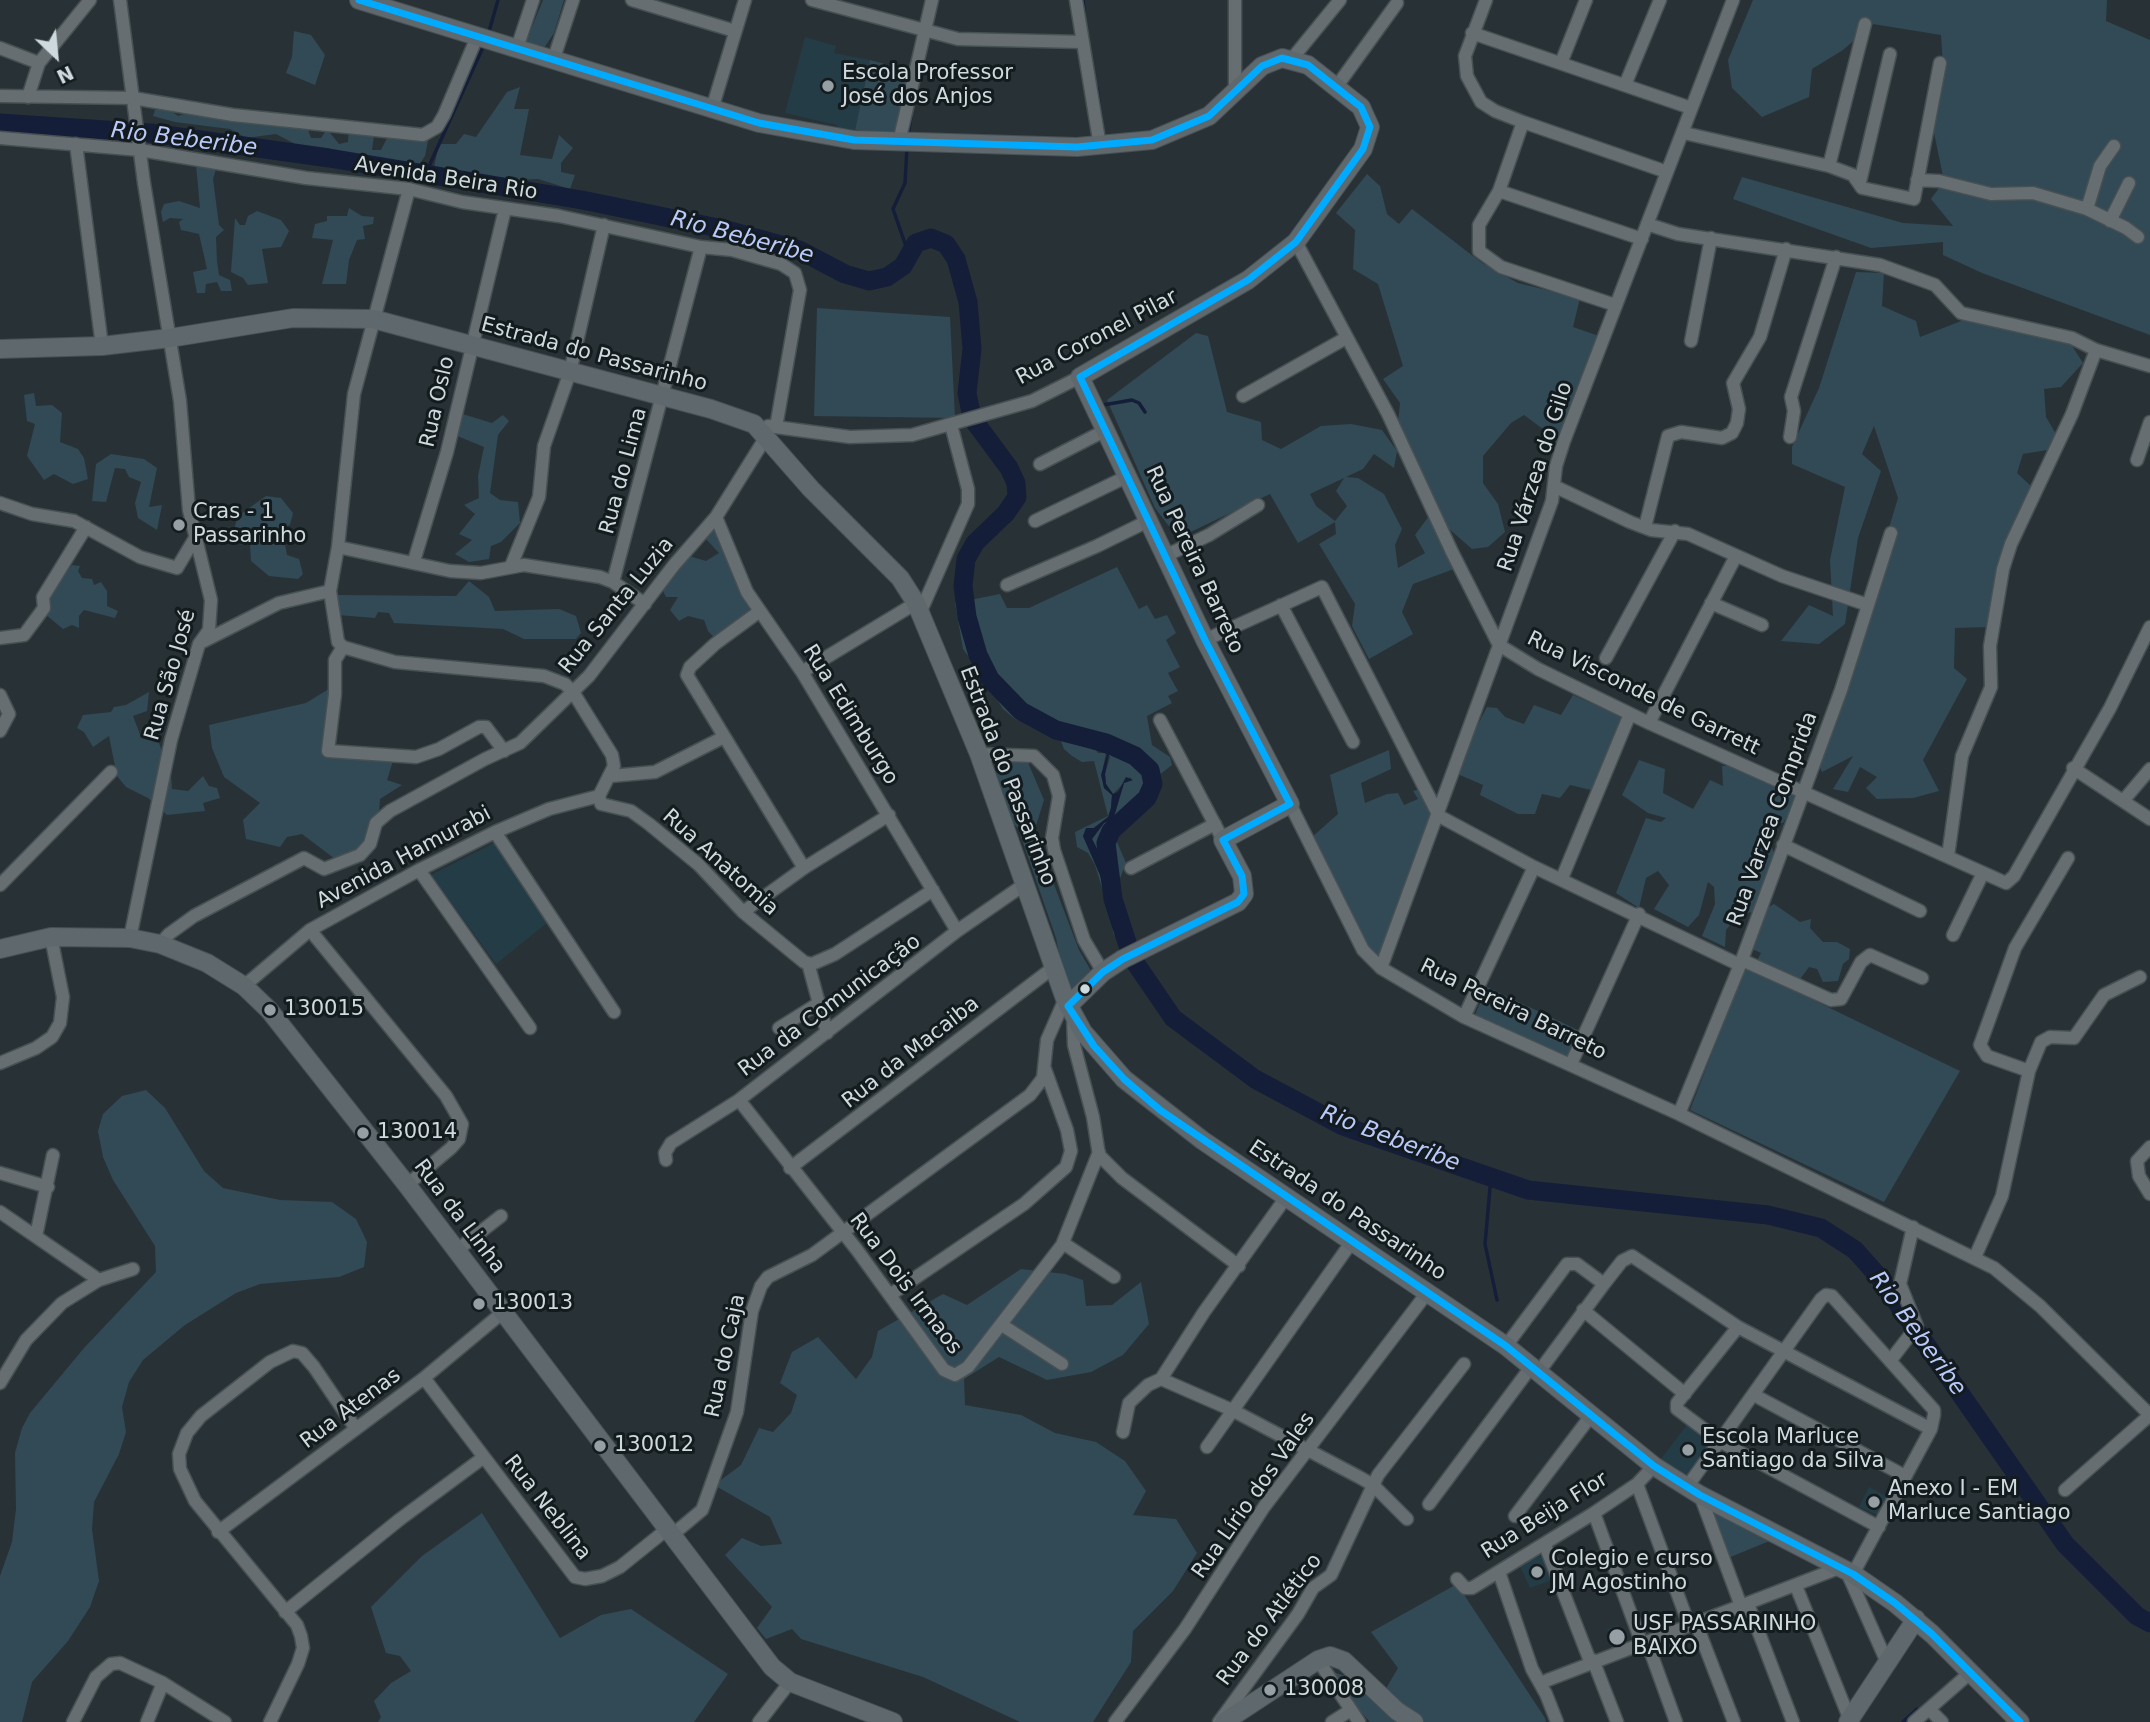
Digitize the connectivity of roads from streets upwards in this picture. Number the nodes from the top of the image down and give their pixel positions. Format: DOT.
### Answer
graph roads {
  1 [pos="90,0"];
  2 [pos="120,0"];
  3 [pos="359,0"];
  4 [pos="533,0"];
  5 [pos="573,0"];
  6 [pos="632,0"];
  7 [pos="745,0"];
  8 [pos="812,0"];
  9 [pos="932,0"];
  10 [pos="1076,0"];
  11 [pos="1235,0"];
  12 [pos="1340,0"];
  13 [pos="1486,0"];
  14 [pos="1660,0"];
  15 [pos="1733,0"];
  16 [pos="1582,1"];
  17 [pos="1397,3"];
  18 [pos="389,4"];
  19 [pos="1865,24"];
  20 [pos="735,31"];
  21 [pos="924,32"];
  22 [pos="1472,33"];
  23 [pos="483,39"];
  24 [pos="1081,42"];
  25 [pos="0,48"];
  26 [pos="517,48"];
  27 [pos="1890,54"];
  28 [pos="554,58"];
  29 [pos="1287,59"];
  30 [pos="39,63"];
  31 [pos="1561,63"];
  32 [pos="1940,63"];
  33 [pos="1625,85"];
  34 [pos="1337,86"];
  35 [pos="1235,92"];
  36 [pos="0,96"];
  37 [pos="28,97"];
  38 [pos="134,103"];
  39 [pos="1691,108"];
  40 [pos="712,109"];
  41 [pos="1523,122"];
  42 [pos="1684,133"];
  43 [pos="0,138"];
  44 [pos="905,142"];
  45 [pos="76,144"];
  46 [pos="139,145"];
  47 [pos="1100,146"];
  48 [pos="2114,146"];
  49 [pos="1829,166"];
  50 [pos="1667,172"];
  51 [pos="1917,180"];
  52 [pos="1860,182"];
  53 [pos="2129,183"];
  54 [pos="409,189"];
  55 [pos="1499,191"];
  56 [pos="505,209"];
  57 [pos="2087,209"];
  58 [pos="2110,221"];
  59 [pos="1647,224"];
  60 [pos="604,225"];
  61 [pos="2138,237"];
  62 [pos="1711,238"];
  63 [pos="1642,239"];
  64 [pos="1296,242"];
  65 [pos="701,247"];
  66 [pos="1786,249"];
  67 [pos="1836,257"];
  68 [pos="800,282"];
  69 [pos="1615,305"];
  70 [pos="373,319"];
  71 [pos="170,338"];
  72 [pos="1346,338"];
  73 [pos="1691,341"];
  74 [pos="102,346"];
  75 [pos="471,347"];
  76 [pos="0,349"];
  77 [pos="2096,350"];
  78 [pos="2150,366"];
  79 [pos="570,372"];
  80 [pos="1080,377"];
  81 [pos="664,396"];
  82 [pos="1243,396"];
  83 [pos="2150,422"];
  84 [pos="951,425"];
  85 [pos="765,430"];
  86 [pos="1106,430"];
  87 [pos="1790,437"];
  88 [pos="2137,460"];
  89 [pos="1040,464"];
  90 [pos="1128,476"];
  91 [pos="1556,487"];
  92 [pos="0,503"];
  93 [pos="1258,505"];
  94 [pos="716,517"];
  95 [pos="1150,520"];
  96 [pos="1035,521"];
  97 [pos="86,527"];
  98 [pos="1645,527"];
  99 [pos="1675,531"];
  100 [pos="1891,533"];
  101 [pos="195,538"];
  102 [pos="338,547"];
  103 [pos="1165,556"];
  104 [pos="1736,556"];
  105 [pos="414,561"];
  106 [pos="512,566"];
  107 [pos="613,582"];
  108 [pos="1007,585"];
  109 [pos="330,591"];
  110 [pos="1711,603"];
  111 [pos="645,604"];
  112 [pos="1281,605"];
  113 [pos="1868,605"];
  114 [pos="918,608"];
  115 [pos="760,611"];
  116 [pos="1762,625"];
  117 [pos="2150,627"];
  118 [pos="0,638"];
  119 [pos="1205,640"];
  120 [pos="199,644"];
  121 [pos="1499,645"];
  122 [pos="343,647"];
  123 [pos="1606,658"];
  124 [pos="802,673"];
  125 [pos="573,692"];
  126 [pos="0,695"];
  127 [pos="1630,714"];
  128 [pos="1160,720"];
  129 [pos="1649,723"];
  130 [pos="0,731"];
  131 [pos="724,737"];
  132 [pos="1353,741"];
  133 [pos="504,751"];
  134 [pos="979,754"];
  135 [pos="1004,755"];
  136 [pos="2073,768"];
  137 [pos="2150,769"];
  138 [pos="111,772"];
  139 [pos="611,776"];
  140 [pos="986,776"];
  141 [pos="1802,789"];
  142 [pos="599,796"];
  143 [pos="2123,801"];
  144 [pos="1290,804"];
  145 [pos="889,815"];
  146 [pos="1439,816"];
  147 [pos="2150,820"];
  148 [pos="495,832"];
  149 [pos="1219,832"];
  150 [pos="1783,845"];
  151 [pos="1948,856"];
  152 [pos="2068,858"];
  153 [pos="1131,867"];
  154 [pos="1534,867"];
  155 [pos="804,868"];
  156 [pos="419,870"];
  157 [pos="1983,873"];
  158 [pos="1562,878"];
  159 [pos="1025,884"];
  160 [pos="0,885"];
  161 [pos="933,890"];
  162 [pos="1920,911"];
  163 [pos="743,912"];
  164 [pos="1639,914"];
  165 [pos="310,930"];
  166 [pos="957,931"];
  167 [pos="1953,935"];
  168 [pos="51,937"];
  169 [pos="130,938"];
  170 [pos="160,944"];
  171 [pos="0,949"];
  172 [pos="808,963"];
  173 [pos="1741,963"];
  174 [pos="1054,967"];
  175 [pos="1381,968"];
  176 [pos="1103,972"];
  177 [pos="2140,977"];
  178 [pos="1922,978"];
  179 [pos="244,986"];
  180 [pos="819,1003"];
  181 [pos="1069,1007"];
  182 [pos="614,1012"];
  183 [pos="1464,1017"];
  184 [pos="530,1028"];
  185 [pos="779,1028"];
  186 [pos="827,1033"];
  187 [pos="0,1063"];
  188 [pos="1571,1064"];
  189 [pos="1045,1069"];
  190 [pos="2028,1076"];
  191 [pos="739,1100"];
  192 [pos="1679,1114"];
  193 [pos="2150,1147"];
  194 [pos="1099,1153"];
  195 [pos="53,1155"];
  196 [pos="666,1160"];
  197 [pos="790,1168"];
  198 [pos="0,1173"];
  199 [pos="407,1185"];
  200 [pos="48,1187"];
  201 [pos="2150,1194"];
  202 [pos="1287,1196"];
  203 [pos="0,1212"];
  204 [pos="501,1216"];
  205 [pos="1913,1227"];
  206 [pos="842,1232"];
  207 [pos="36,1237"];
  208 [pos="1353,1240"];
  209 [pos="1063,1243"];
  210 [pos="456,1251"];
  211 [pos="1975,1257"];
  212 [pos="1239,1266"];
  213 [pos="133,1269"];
  214 [pos="1114,1277"];
  215 [pos="99,1280"];
  216 [pos="1604,1284"];
  217 [pos="1427,1293"];
  218 [pos="890,1295"];
  219 [pos="1583,1310"];
  220 [pos="502,1313"];
  221 [pos="1002,1325"];
  222 [pos="1738,1327"];
  223 [pos="1506,1346"];
  224 [pos="1785,1351"];
  225 [pos="1890,1361"];
  226 [pos="1062,1364"];
  227 [pos="1464,1364"];
  228 [pos="1535,1370"];
  229 [pos="424,1378"];
  230 [pos="1161,1379"];
  231 [pos="0,1383"];
  232 [pos="1685,1394"];
  233 [pos="1754,1395"];
  234 [pos="1232,1410"];
  235 [pos="2150,1415"];
  236 [pos="1590,1417"];
  237 [pos="356,1429"];
  238 [pos="1931,1429"];
  239 [pos="1123,1432"];
  240 [pos="1721,1442"];
  241 [pos="1207,1447"];
  242 [pos="1308,1451"];
  243 [pos="484,1457"];
  244 [pos="1654,1466"];
  245 [pos="1905,1476"];
  246 [pos="1637,1483"];
  247 [pos="1373,1485"];
  248 [pos="2065,1490"];
  249 [pos="1693,1491"];
  250 [pos="1429,1504"];
  251 [pos="1594,1513"];
  252 [pos="1515,1516"];
  253 [pos="1407,1519"];
  254 [pos="1879,1527"];
  255 [pos="218,1532"];
  256 [pos="668,1533"];
  257 [pos="1545,1545"];
  258 [pos="1846,1571"];
  259 [pos="1499,1572"];
  260 [pos="1457,1579"];
  261 [pos="1796,1586"];
  262 [pos="1744,1605"];
  263 [pos="285,1612"];
  264 [pos="1916,1619"];
  265 [pos="1692,1624"];
  266 [pos="1644,1643"];
  267 [pos="1324,1658"];
  268 [pos="1886,1660"];
  269 [pos="1592,1661"];
  270 [pos="1971,1672"];
  271 [pos="789,1682"];
  272 [pos="163,1683"];
  273 [pos="1540,1683"];
  274 [pos="1929,1709"];
  275 [pos="1351,1710"];
  276 [pos="204,1717"];
  277 [pos="1849,1721"];
  278 [pos="73,1722"];
  279 [pos="147,1722"];
  280 [pos="225,1722"];
  281 [pos="270,1722"];
  282 [pos="759,1722"];
  283 [pos="893,1722"];
  284 [pos="1115,1722"];
  285 [pos="1222,1722"];
  286 [pos="1332,1722"];
  287 [pos="1359,1722"];
  288 [pos="1414,1722"];
  289 [pos="1557,1722"];
  290 [pos="1617,1722"];
  291 [pos="1676,1722"];
  292 [pos="1734,1722"];
  293 [pos="1793,1722"];
  294 [pos="1914,1722"];
  295 [pos="1942,1722"];
  296 [pos="2021,1722"];
  1 -- 30 [label="street"];
  2 -- 38 [label="street, Rua São José"];
  3 -- 18 [label="street"];
  4 -- 26 [label="street"];
  5 -- 28 [label="street"];
  6 -- 20 [label="street"];
  7 -- 20 [label="street"];
  8 -- 21 [label="street"];
  9 -- 21 [label="street"];
  10 -- 24 [label="street"];
  11 -- 35 [label="street"];
  12 -- 29 [label="street"];
  13 -- 22 [label="street"];
  14 -- 33 [label="street"];
  15 -- 39 [label="street, Rua Várzea do Gilo"];
  16 -- 31 [label="street"];
  17 -- 34 [label="street"];
  18 -- 23 [label="street"];
  19 -- 49 [label="street"];
  20 -- 40 [label="street"];
  21 -- 24 [label="street"];
  21 -- 44 [label="street"];
  22 -- 31 [label="street"];
  22 -- 41 [label="street"];
  23 -- 26 [label="street"];
  23 -- 38 [label="street"];
  24 -- 47 [label="street"];
  25 -- 30 [label="street"];
  26 -- 28 [label="street"];
  27 -- 52 [label="street"];
  28 -- 40 [label="street"];
  29 -- 34 [label="street"];
  29 -- 35 [label="street"];
  30 -- 37 [label="street"];
  31 -- 33 [label="street"];
  32 -- 51 [label="street"];
  33 -- 39 [label="street"];
  34 -- 64 [label="street, Rua Coronel Pilar"];
  35 -- 47 [label="street"];
  36 -- 37 [label="street"];
  37 -- 38 [label="street"];
  38 -- 46 [label="street, Rua São José"];
  39 -- 42 [label="street, Rua Várzea do Gilo"];
  40 -- 44 [label="street"];
  41 -- 50 [label="street"];
  41 -- 55 [label="street"];
  42 -- 49 [label="street"];
  42 -- 50 [label="street, Rua Várzea do Gilo"];
  43 -- 45 [label="street, Avenida Beira Rio"];
  44 -- 47 [label="street"];
  45 -- 46 [label="street, Avenida Beira Rio"];
  45 -- 74 [label="street"];
  46 -- 54 [label="street, Avenida Beira Rio"];
  46 -- 71 [label="street, Rua São José"];
  48 -- 57 [label="street"];
  49 -- 52 [label="street"];
  50 -- 59 [label="street, Rua Várzea do Gilo"];
  51 -- 52 [label="street"];
  51 -- 57 [label="street"];
  53 -- 58 [label="street"];
  54 -- 56 [label="street, Avenida Beira Rio"];
  54 -- 70 [label="street"];
  55 -- 63 [label="street"];
  55 -- 69 [label="street"];
  56 -- 60 [label="street, Avenida Beira Rio"];
  56 -- 75 [label="street, Rua Oslo"];
  57 -- 58 [label="street"];
  58 -- 61 [label="street"];
  59 -- 62 [label="street"];
  59 -- 63 [label="street, Rua Várzea do Gilo"];
  60 -- 65 [label="street, Avenida Beira Rio"];
  60 -- 79 [label="street"];
  62 -- 66 [label="street"];
  62 -- 73 [label="street"];
  63 -- 69 [label="street, Rua Várzea do Gilo"];
  64 -- 72 [label="street, Rua Visconde de Garrett"];
  64 -- 80 [label="street, Rua Coronel Pilar"];
  65 -- 68 [label="street, Avenida Beira Rio"];
  65 -- 81 [label="street, Rua do Lima"];
  66 -- 67 [label="street"];
  66 -- 98 [label="street"];
  67 -- 77 [label="street"];
  67 -- 87 [label="street"];
  68 -- 85 [label="street, Rua Santa Luzia"];
  69 -- 91 [label="street, Rua Várzea do Gilo"];
  70 -- 71 [label="street, Estrada do Passarinho"];
  70 -- 75 [label="street, Estrada do Passarinho"];
  70 -- 102 [label="street"];
  71 -- 74 [label="street, Estrada do Passarinho"];
  71 -- 101 [label="street, Rua São José"];
  72 -- 82 [label="street"];
  72 -- 121 [label="street, Rua Visconde de Garrett"];
  74 -- 76 [label="street, Estrada do Passarinho"];
  75 -- 79 [label="street, Estrada do Passarinho"];
  75 -- 105 [label="street, Rua Oslo"];
  77 -- 78 [label="street"];
  77 -- 151 [label="street"];
  79 -- 81 [label="street, Estrada do Passarinho"];
  79 -- 106 [label="street"];
  80 -- 84 [label="street, Rua Coronel Pilar"];
  80 -- 86 [label="street, Rua Pereira Barreto"];
  81 -- 85 [label="street, Estrada do Passarinho"];
  81 -- 107 [label="street, Rua do Lima"];
  83 -- 88 [label="street"];
  84 -- 85 [label="street, Rua Coronel Pilar"];
  84 -- 114 [label="street"];
  85 -- 94 [label="street, Rua Santa Luzia"];
  85 -- 114 [label="street, Estrada do Passarinho"];
  86 -- 89 [label="street"];
  86 -- 90 [label="street, Rua Pereira Barreto"];
  90 -- 95 [label="street, Rua Pereira Barreto"];
  90 -- 96 [label="street"];
  91 -- 98 [label="street"];
  91 -- 121 [label="street, Rua Várzea do Gilo"];
  92 -- 97 [label="street"];
  93 -- 103 [label="street"];
  94 -- 111 [label="street, Rua Santa Luzia"];
  94 -- 115 [label="street, Rua Edimburgo"];
  95 -- 103 [label="street, Rua Pereira Barreto"];
  95 -- 108 [label="street"];
  97 -- 101 [label="street"];
  97 -- 118 [label="street"];
  98 -- 99 [label="street"];
  99 -- 104 [label="street"];
  99 -- 123 [label="street"];
  100 -- 113 [label="street, Rua Varzea Comprida"];
  101 -- 120 [label="street, Rua São José"];
  102 -- 105 [label="street"];
  102 -- 109 [label="street"];
  103 -- 119 [label="street, Rua Pereira Barreto"];
  104 -- 110 [label="street"];
  104 -- 113 [label="street"];
  105 -- 106 [label="street"];
  106 -- 107 [label="street"];
  107 -- 111 [label="street"];
  109 -- 120 [label="street"];
  109 -- 122 [label="street"];
  110 -- 116 [label="street"];
  110 -- 129 [label="street"];
  111 -- 125 [label="street, Rua Santa Luzia"];
  112 -- 119 [label="street"];
  112 -- 132 [label="street"];
  112 -- 146 [label="street"];
  113 -- 141 [label="street, Rua Varzea Comprida"];
  114 -- 124 [label="street"];
  114 -- 134 [label="street, Estrada do Passarinho"];
  115 -- 124 [label="street, Rua Edimburgo"];
  115 -- 131 [label="street"];
  117 -- 136 [label="street"];
  119 -- 144 [label="street, Rua Pereira Barreto"];
  120 -- 169 [label="street, Rua São José"];
  121 -- 127 [label="street, Rua Visconde de Garrett"];
  121 -- 146 [label="street, Rua Várzea do Gilo"];
  122 -- 125 [label="street"];
  122 -- 133 [label="street"];
  124 -- 145 [label="street, Rua Edimburgo"];
  125 -- 133 [label="street, Rua Santa Luzia"];
  125 -- 139 [label="street"];
  126 -- 130 [label="street"];
  127 -- 129 [label="street, Rua Visconde de Garrett"];
  127 -- 158 [label="street"];
  128 -- 149 [label="street"];
  129 -- 141 [label="street, Rua Visconde de Garrett"];
  131 -- 139 [label="street"];
  131 -- 155 [label="street"];
  133 -- 170 [label="street, Rua Santa Luzia"];
  134 -- 135 [label="street"];
  134 -- 140 [label="street, Estrada do Passarinho"];
  135 -- 140 [label="street"];
  135 -- 176 [label="street"];
  136 -- 143 [label="street"];
  136 -- 157 [label="street, Rua Visconde de Garrett"];
  137 -- 143 [label="street"];
  138 -- 160 [label="street"];
  139 -- 142 [label="street"];
  140 -- 159 [label="street, Estrada do Passarinho"];
  141 -- 150 [label="street, Rua Varzea Comprida"];
  141 -- 151 [label="street, Rua Visconde de Garrett"];
  142 -- 148 [label="street, Avenida Hamurabi"];
  142 -- 163 [label="street, Rua Anatomia"];
  143 -- 147 [label="street"];
  144 -- 149 [label="street"];
  144 -- 175 [label="street, Rua Pereira Barreto"];
  145 -- 155 [label="street"];
  145 -- 161 [label="street, Rua Edimburgo"];
  146 -- 154 [label="street"];
  146 -- 175 [label="street, Rua Várzea do Gilo"];
  148 -- 156 [label="street, Avenida Hamurabi"];
  148 -- 182 [label="street"];
  149 -- 153 [label="street"];
  149 -- 176 [label="street"];
  150 -- 162 [label="street"];
  150 -- 173 [label="street, Rua Varzea Comprida"];
  151 -- 157 [label="street, Rua Visconde de Garrett"];
  152 -- 190 [label="street"];
  154 -- 158 [label="street"];
  154 -- 183 [label="street"];
  155 -- 163 [label="street"];
  156 -- 165 [label="street, Avenida Hamurabi"];
  156 -- 184 [label="street"];
  157 -- 167 [label="street"];
  158 -- 164 [label="street"];
  159 -- 166 [label="street, Rua da Comunicação"];
  159 -- 174 [label="street, Estrada do Passarinho"];
  161 -- 166 [label="street, Rua Edimburgo"];
  161 -- 172 [label="street"];
  163 -- 172 [label="street, Rua Anatomia"];
  164 -- 173 [label="street"];
  164 -- 188 [label="street"];
  165 -- 179 [label="street, Avenida Hamurabi"];
  165 -- 199 [label="street"];
  166 -- 186 [label="street, Rua da Comunicação"];
  168 -- 169 [label="street, Rua da Linha"];
  168 -- 171 [label="street, Rua da Linha"];
  168 -- 187 [label="street"];
  169 -- 170 [label="street, Rua da Linha"];
  170 -- 179 [label="street, Rua da Linha"];
  172 -- 180 [label="street"];
  173 -- 178 [label="street"];
  173 -- 192 [label="street, Rua Varzea Comprida"];
  174 -- 181 [label="street, Estrada do Passarinho"];
  174 -- 197 [label="street, Rua da Macaiba"];
  175 -- 183 [label="street, Rua Pereira Barreto"];
  176 -- 181 [label="street"];
  177 -- 190 [label="street"];
  179 -- 199 [label="street, Rua da Linha"];
  180 -- 185 [label="street"];
  180 -- 186 [label="street"];
  181 -- 189 [label="street"];
  181 -- 194 [label="street"];
  181 -- 202 [label="street, Estrada do Passarinho"];
  183 -- 188 [label="street, Rua Pereira Barreto"];
  186 -- 191 [label="street, Rua da Comunicação"];
  188 -- 192 [label="street, Rua Pereira Barreto"];
  189 -- 206 [label="street, Rua do Caja"];
  189 -- 218 [label="street"];
  190 -- 211 [label="street"];
  191 -- 196 [label="street, Rua da Comunicação"];
  191 -- 197 [label="street, Rua Dois Irmaos"];
  192 -- 205 [label="street, Rua Pereira Barreto"];
  193 -- 201 [label="street"];
  194 -- 209 [label="street, Rua Dois Irmaos"];
  194 -- 212 [label="street"];
  195 -- 200 [label="street"];
  197 -- 206 [label="street, Rua Dois Irmaos"];
  198 -- 200 [label="street"];
  199 -- 210 [label="street, Rua da Linha"];
  200 -- 207 [label="street"];
  202 -- 208 [label="street, Estrada do Passarinho"];
  202 -- 212 [label="street"];
  203 -- 207 [label="street"];
  204 -- 210 [label="street"];
  205 -- 211 [label="street, Rua Pereira Barreto"];
  205 -- 225 [label="street"];
  206 -- 218 [label="street, Rua Dois Irmaos"];
  206 -- 256 [label="street, Rua do Caja"];
  207 -- 215 [label="street"];
  208 -- 217 [label="street, Estrada do Passarinho"];
  208 -- 234 [label="street"];
  209 -- 214 [label="street"];
  209 -- 221 [label="street, Rua Dois Irmaos"];
  210 -- 220 [label="street, Rua da Linha"];
  211 -- 235 [label="street, Rua Pereira Barreto"];
  212 -- 230 [label="street"];
  213 -- 215 [label="street"];
  215 -- 231 [label="street"];
  216 -- 219 [label="street"];
  216 -- 222 [label="street"];
  216 -- 223 [label="street"];
  217 -- 223 [label="street, Estrada do Passarinho"];
  217 -- 242 [label="street, Rua Lírio dos Vales"];
  218 -- 221 [label="street, Rua Dois Irmaos"];
  219 -- 228 [label="street"];
  219 -- 232 [label="street"];
  220 -- 229 [label="street, Rua Atenas"];
  220 -- 256 [label="street, Rua da Linha"];
  221 -- 226 [label="street"];
  222 -- 224 [label="street"];
  222 -- 232 [label="street"];
  223 -- 228 [label="street, Estrada do Passarinho"];
  224 -- 225 [label="street"];
  224 -- 233 [label="street"];
  224 -- 238 [label="street"];
  225 -- 238 [label="street"];
  227 -- 247 [label="street, Rua do Atlético"];
  228 -- 236 [label="street, Estrada do Passarinho"];
  228 -- 250 [label="street"];
  229 -- 237 [label="street, Rua Atenas"];
  229 -- 243 [label="street, Rua Neblina"];
  230 -- 234 [label="street"];
  230 -- 239 [label="street"];
  232 -- 240 [label="street"];
  233 -- 240 [label="street"];
  233 -- 245 [label="street"];
  234 -- 241 [label="street"];
  234 -- 242 [label="street"];
  235 -- 248 [label="street"];
  236 -- 244 [label="street, Estrada do Passarinho"];
  236 -- 252 [label="street"];
  237 -- 255 [label="street, Rua Atenas"];
  237 -- 255 [label="street"];
  238 -- 245 [label="street"];
  240 -- 249 [label="street"];
  240 -- 254 [label="street"];
  242 -- 247 [label="street"];
  242 -- 284 [label="street, Rua Lírio dos Vales"];
  243 -- 256 [label="street, Rua Neblina"];
  243 -- 263 [label="street"];
  244 -- 246 [label="street, Rua Beija Flor"];
  244 -- 249 [label="street, Estrada do Passarinho"];
  245 -- 254 [label="street"];
  246 -- 251 [label="street, Rua Beija Flor"];
  246 -- 265 [label="street"];
  247 -- 253 [label="street"];
  247 -- 285 [label="street, Rua do Atlético"];
  249 -- 258 [label="street, Estrada do Passarinho"];
  249 -- 262 [label="street"];
  251 -- 257 [label="street, Rua Beija Flor"];
  251 -- 266 [label="street"];
  254 -- 258 [label="street"];
  255 -- 263 [label="street"];
  256 -- 271 [label="street, Rua da Linha"];
  257 -- 259 [label="street, Rua Beija Flor"];
  257 -- 269 [label="street"];
  258 -- 261 [label="street"];
  258 -- 264 [label="street, Estrada do Passarinho"];
  258 -- 268 [label="street"];
  259 -- 260 [label="street, Rua Beija Flor"];
  259 -- 273 [label="street"];
  261 -- 262 [label="street"];
  261 -- 277 [label="street"];
  262 -- 265 [label="street"];
  262 -- 293 [label="street"];
  263 -- 281 [label="street"];
  264 -- 268 [label="street"];
  264 -- 270 [label="street, Estrada do Passarinho"];
  265 -- 266 [label="street"];
  265 -- 292 [label="street"];
  266 -- 269 [label="street"];
  266 -- 291 [label="street"];
  267 -- 275 [label="street"];
  267 -- 285 [label="street"];
  267 -- 288 [label="street"];
  268 -- 277 [label="street"];
  269 -- 273 [label="street"];
  269 -- 290 [label="street"];
  270 -- 274 [label="street"];
  270 -- 296 [label="street, Estrada do Passarinho"];
  271 -- 282 [label="street"];
  271 -- 283 [label="street, Rua da Linha"];
  272 -- 276 [label="street"];
  272 -- 278 [label="street"];
  272 -- 279 [label="street"];
  273 -- 289 [label="street"];
  274 -- 294 [label="street"];
  274 -- 295 [label="street"];
  275 -- 286 [label="street"];
  275 -- 287 [label="street"];
  276 -- 280 [label="street"];
}
